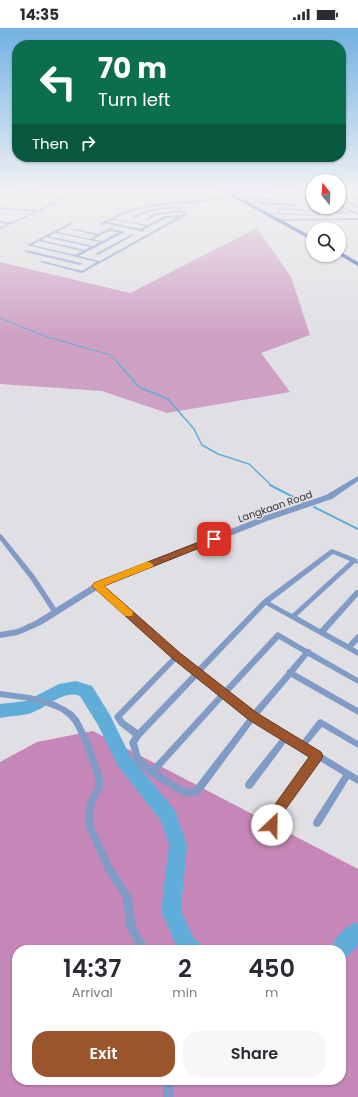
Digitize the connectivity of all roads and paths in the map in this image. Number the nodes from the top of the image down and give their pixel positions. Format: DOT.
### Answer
graph roads {
  1 [pos="38,240"];
  2 [pos="63,240"];
  3 [pos="94,240"];
  4 [pos="106,240"];
  5 [pos="124,240"];
  6 [pos="140,240"];
  7 [pos="102,242"];
  8 [pos="35,246"];
  9 [pos="94,247"];
  10 [pos="85,251"];
  11 [pos="76,256"];
  12 [pos="109,257"];
  13 [pos="346,257"];
  14 [pos="89,259"];
  15 [pos="42,262"];
  16 [pos="101,262"];
  17 [pos="80,264"];
  18 [pos="358,264"];
  19 [pos="70,269"];
  20 [pos="358,478"];
  21 [pos="0,536"];
  22 [pos="356,561"];
  23 [pos="97,586"];
  24 [pos="358,592"];
  25 [pos="265,602"];
  26 [pos="56,613"];
  27 [pos="292,617"];
  28 [pos="322,632"];
  29 [pos="0,635"];
  30 [pos="358,636"];
  31 [pos="348,648"];
  32 [pos="308,652"];
  33 [pos="358,653"];
  34 [pos="177,656"];
  35 [pos="198,671"];
  36 [pos="289,672"];
  37 [pos="358,681"];
  38 [pos="0,694"];
  39 [pos="225,694"];
  40 [pos="358,712"];
  41 [pos="253,717"];
  42 [pos="138,735"];
  43 [pos="286,737"];
  44 [pos="358,745"];
  45 [pos="302,746"];
  46 [pos="317,756"];
  47 [pos="152,772"];
  48 [pos="348,774"];
  49 [pos="358,780"];
  50 [pos="248,784"];
  51 [pos="316,823"];
  52 [pos="270,841"];
  53 [pos="141,945"];
  54 [pos="169,1085"];
  55 [pos="168,1097"];
  1 -- 8 [label="street"];
  1 -- 10 [label="street"];
  2 -- 9 [label="street"];
  3 -- 7 [label="street"];
  4 -- 7 [label="street"];
  5 -- 12 [label="street"];
  6 -- 12 [label="street"];
  7 -- 9 [label="street"];
  8 -- 11 [label="street"];
  8 -- 17 [label="street"];
  9 -- 10 [label="street"];
  10 -- 11 [label="street"];
  11 -- 14 [label="street"];
  12 -- 16 [label="street"];
  13 -- 18 [label="main road"];
  14 -- 16 [label="street"];
  14 -- 17 [label="street"];
  15 -- 19 [label="street"];
  16 -- 19 [label="street"];
  17 -- 19 [label="street"];
  20 -- 23 [label="street, Langkaan Road"];
  21 -- 26 [label="street"];
  22 -- 25 [label="street"];
  22 -- 27 [label="street"];
  23 -- 26 [label="street, Langkaan Road"];
  23 -- 34 [label="street"];
  24 -- 28 [label="street"];
  25 -- 27 [label="street"];
  25 -- 35 [label="street"];
  26 -- 29 [label="street, Langkaan Road"];
  27 -- 28 [label="street"];
  28 -- 31 [label="street"];
  30 -- 31 [label="street"];
  31 -- 33 [label="street"];
  32 -- 36 [label="street"];
  32 -- 37 [label="street"];
  32 -- 39 [label="street"];
  34 -- 35 [label="street"];
  34 -- 42 [label="street"];
  35 -- 39 [label="street"];
  35 -- 42 [label="street"];
  36 -- 40 [label="street"];
  36 -- 41 [label="street"];
  38 -- 53 [label="street"];
  39 -- 41 [label="street"];
  39 -- 47 [label="street"];
  41 -- 43 [label="street"];
  41 -- 47 [label="street"];
  42 -- 47 [label="street"];
  43 -- 45 [label="street"];
  43 -- 50 [label="street"];
  44 -- 45 [label="street"];
  45 -- 46 [label="street"];
  46 -- 48 [label="street"];
  46 -- 52 [label="street"];
  48 -- 49 [label="street"];
  48 -- 51 [label="street"];
  54 -- 55 [label="street"];
}
